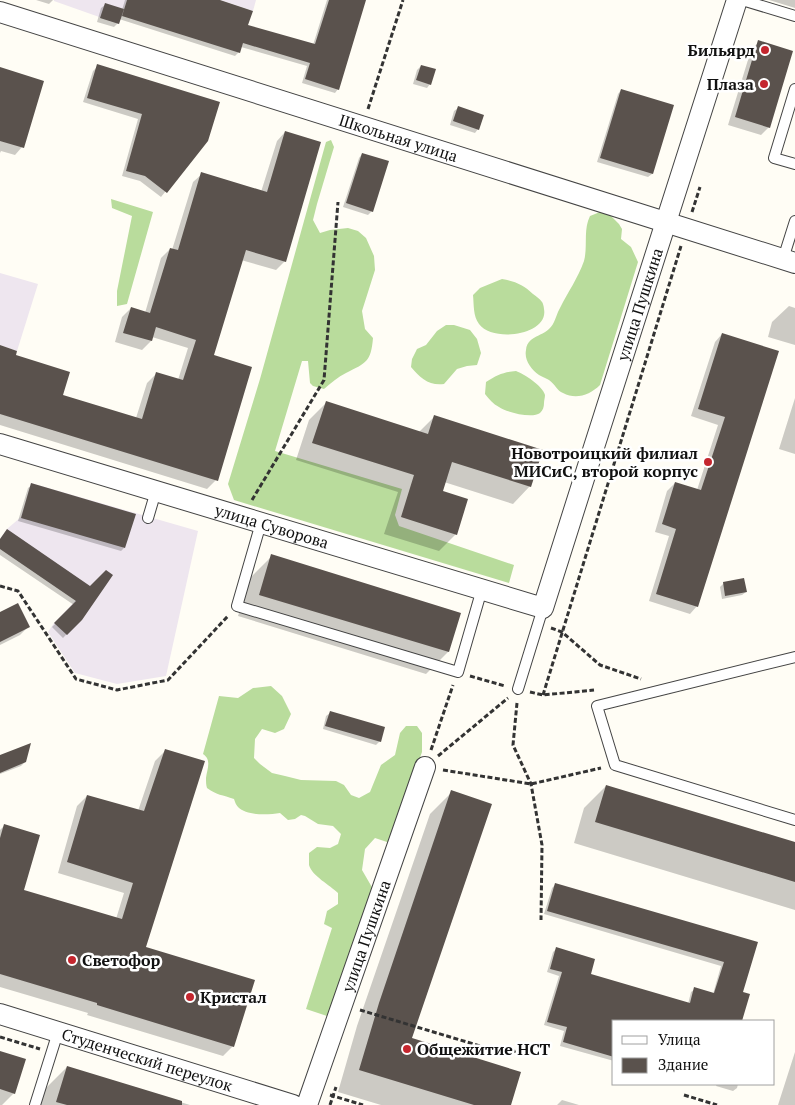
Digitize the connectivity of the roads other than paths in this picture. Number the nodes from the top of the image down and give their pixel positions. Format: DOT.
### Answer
graph roads {
  1 [pos="737,0"];
  2 [pos="742,0"];
  3 [pos="0,12"];
  4 [pos="795,16"];
  5 [pos="795,89"];
  6 [pos="795,164"];
  7 [pos="795,221"];
  8 [pos="666,223"];
  9 [pos="789,261"];
  10 [pos="0,444"];
  11 [pos="156,491"];
  12 [pos="148,518"];
  13 [pos="261,523"];
  14 [pos="482,589"];
  15 [pos="544,608"];
  16 [pos="795,658"];
  17 [pos="518,690"];
  18 [pos="425,767"];
  19 [pos="795,820"];
  20 [pos="0,1014"];
  21 [pos="58,1032"];
  22 [pos="36,1105"];
  23 [pos="293,1105"];
  24 [pos="307,1105"];
  1 -- 8 [label="street, улица Пушкина"];
  2 -- 4 [label="lane"];
  3 -- 8 [label="street, Школьная улица"];
  5 -- 6 [label="lane"];
  7 -- 9 [label="lane"];
  8 -- 9 [label="street, Школьная улица"];
  8 -- 15 [label="street, улица Пушкина"];
  10 -- 11 [label="street, улица Суворова"];
  11 -- 12 [label="lane"];
  11 -- 13 [label="street, улица Суворова"];
  13 -- 14 [label="street, улица Суворова"];
  13 -- 14 [label="lane"];
  14 -- 15 [label="street, улица Суворова"];
  15 -- 17 [label="lane"];
  16 -- 19 [label="lane"];
  18 -- 24 [label="street, улица Пушкина"];
  20 -- 21 [label="street, Студенческий переулок"];
  21 -- 22 [label="lane"];
  21 -- 23 [label="street, Студенческий переулок"];
}
